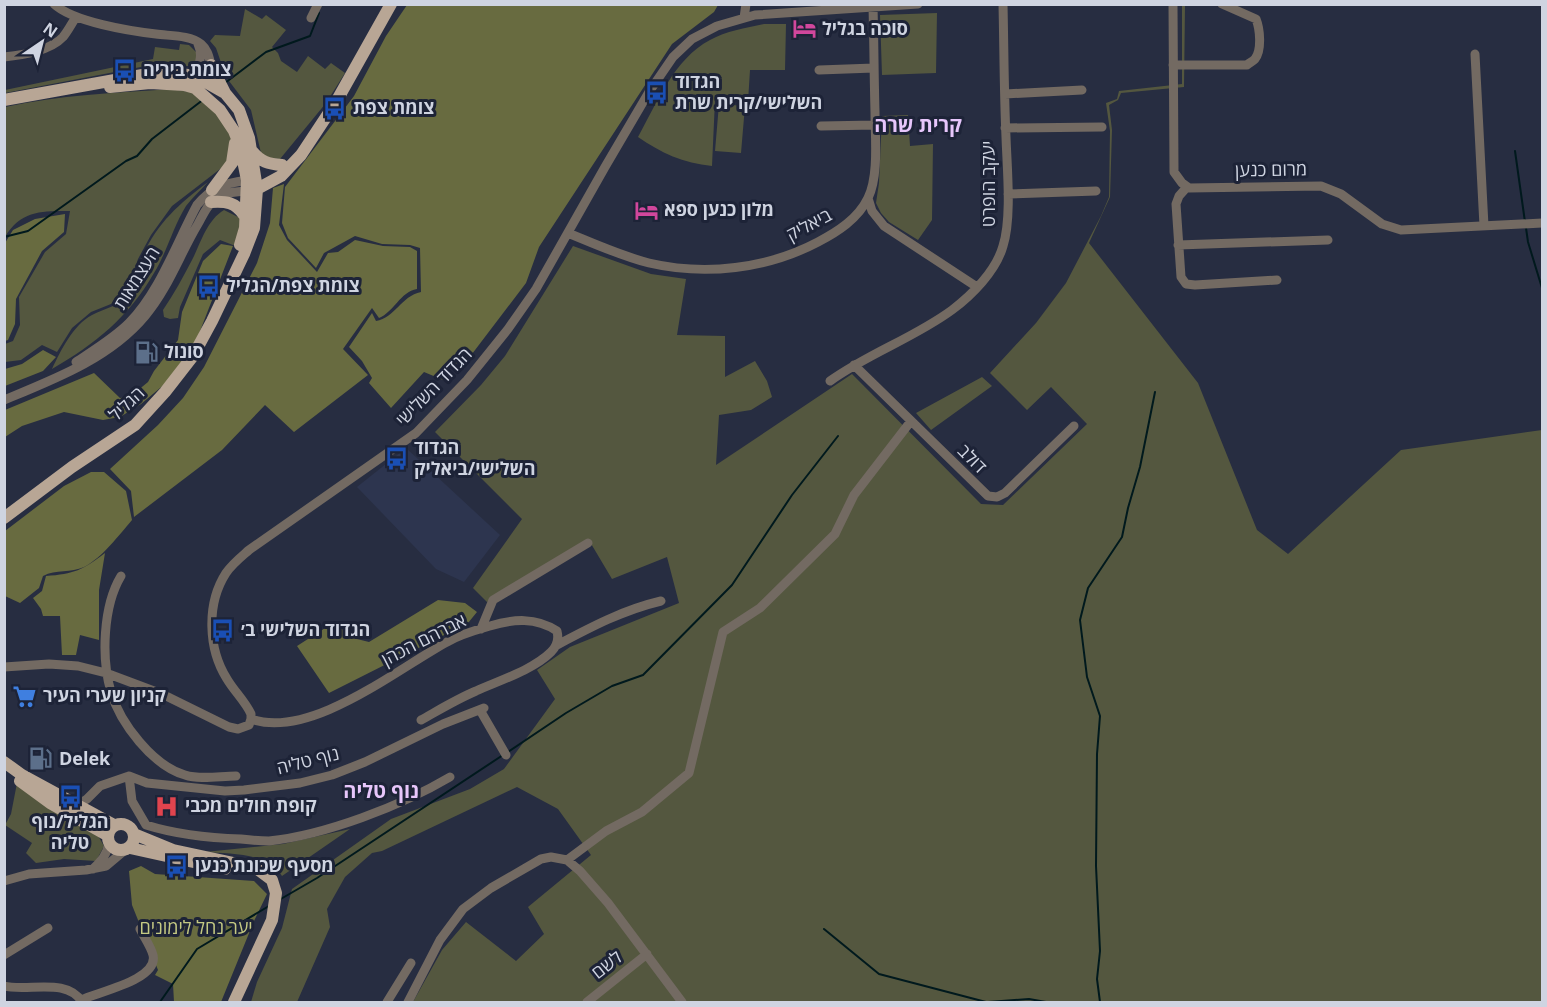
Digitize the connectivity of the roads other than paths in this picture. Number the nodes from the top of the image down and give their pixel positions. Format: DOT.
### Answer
graph roads {
  1 [pos="54,4"];
  2 [pos="318,4"];
  3 [pos="391,4"];
  4 [pos="746,4"];
  5 [pos="918,4"];
  6 [pos="1003,4"];
  7 [pos="1173,4"];
  8 [pos="1222,4"];
  9 [pos="873,7"];
  10 [pos="76,17"];
  11 [pos="311,18"];
  12 [pos="744,18"];
  13 [pos="196,41"];
  14 [pos="1475,54"];
  15 [pos="4,57"];
  16 [pos="211,65"];
  17 [pos="1173,65"];
  18 [pos="874,68"];
  19 [pos="819,69"];
  20 [pos="198,82"];
  21 [pos="1082,90"];
  22 [pos="225,93"];
  23 [pos="1005,94"];
  24 [pos="4,100"];
  25 [pos="875,125"];
  26 [pos="821,126"];
  27 [pos="1102,127"];
  28 [pos="1005,128"];
  29 [pos="236,135"];
  30 [pos="309,142"];
  31 [pos="252,151"];
  32 [pos="282,165"];
  33 [pos="252,185"];
  34 [pos="1187,187"];
  35 [pos="1096,191"];
  36 [pos="1008,194"];
  37 [pos="212,196"];
  38 [pos="868,198"];
  39 [pos="244,214"];
  40 [pos="1542,223"];
  41 [pos="1484,226"];
  42 [pos="568,233"];
  43 [pos="1328,240"];
  44 [pos="1178,245"];
  45 [pos="231,279"];
  46 [pos="1277,279"];
  47 [pos="977,287"];
  48 [pos="854,365"];
  49 [pos="830,381"];
  50 [pos="4,400"];
  51 [pos="911,421"];
  52 [pos="1074,426"];
  53 [pos="4,518"];
  54 [pos="588,543"];
  55 [pos="121,576"];
  56 [pos="661,601"];
  57 [pos="481,629"];
  58 [pos="556,645"];
  59 [pos="4,667"];
  60 [pos="106,673"];
  61 [pos="251,719"];
  62 [pos="421,720"];
  63 [pos="507,756"];
  64 [pos="4,762"];
  65 [pos="4,770"];
  66 [pos="129,776"];
  67 [pos="236,776"];
  68 [pos="450,777"];
  69 [pos="100,786"];
  70 [pos="76,806"];
  71 [pos="93,815"];
  72 [pos="110,834"];
  73 [pos="134,834"];
  74 [pos="127,849"];
  75 [pos="567,860"];
  76 [pos="93,869"];
  77 [pos="4,881"];
  78 [pos="276,892"];
  79 [pos="48,928"];
  80 [pos="140,930"];
  81 [pos="647,954"];
  82 [pos="4,956"];
  83 [pos="411,963"];
  84 [pos="4,986"];
  85 [pos="81,1001"];
  86 [pos="234,1002"];
  87 [pos="387,1002"];
  88 [pos="408,1002"];
  89 [pos="587,1002"];
  90 [pos="682,1002"];
  1 -- 10 [label="street"];
  2 -- 11 [label="street"];
  3 -- 30 [label="main road"];
  4 -- 12 [label="street"];
  5 -- 9 [label="street, הגדוד השלישי"];
  6 -- 23 [label="street, יעקב הופרט"];
  7 -- 17 [label="street"];
  8 -- 17 [label="street"];
  9 -- 12 [label="street, הגדוד השלישי"];
  9 -- 18 [label="street, ביאליק"];
  10 -- 13 [label="street"];
  10 -- 15 [label="street"];
  12 -- 42 [label="street, הגדוד השלישי"];
  13 -- 16 [label="street"];
  13 -- 20 [label="street"];
  14 -- 41 [label="street"];
  16 -- 20 [label="street"];
  16 -- 22 [label="main road"];
  17 -- 34 [label="street"];
  18 -- 19 [label="street"];
  18 -- 25 [label="street, ביאליק"];
  20 -- 22 [label="main road"];
  20 -- 24 [label="main road"];
  20 -- 29 [label="main road"];
  21 -- 23 [label="street"];
  22 -- 31 [label="main road"];
  23 -- 28 [label="street, יעקב הופרט"];
  25 -- 26 [label="street"];
  25 -- 38 [label="street, ביאליק"];
  27 -- 28 [label="street"];
  28 -- 36 [label="street, יעקב הופרט"];
  29 -- 33 [label="main road"];
  29 -- 37 [label="main road"];
  30 -- 32 [label="main road"];
  30 -- 33 [label="main road"];
  31 -- 32 [label="main road"];
  31 -- 33 [label="main road"];
  32 -- 33 [label="main road"];
  33 -- 37 [label="street"];
  33 -- 39 [label="main road, הגליל"];
  33 -- 45 [label="main road, הגליל"];
  34 -- 41 [label="street, מרום כנען"];
  34 -- 44 [label="street"];
  35 -- 36 [label="street"];
  36 -- 47 [label="street, יעקב הופרט"];
  37 -- 39 [label="main road"];
  37 -- 50 [label="street, העצמאות"];
  38 -- 42 [label="street, ביאליק"];
  38 -- 47 [label="street"];
  39 -- 45 [label="main road, הגליל"];
  40 -- 41 [label="street, מרום כנען"];
  42 -- 61 [label="street, הגדוד השלישי"];
  43 -- 44 [label="street"];
  44 -- 46 [label="street"];
  45 -- 53 [label="main road, הגליל"];
  47 -- 48 [label="street, יעקב הופרט"];
  48 -- 49 [label="street, יעקב הופרט"];
  48 -- 51 [label="street, דולב"];
  51 -- 52 [label="street, דולב"];
  51 -- 75 [label="street"];
  54 -- 57 [label="street"];
  55 -- 60 [label="street"];
  56 -- 58 [label="street"];
  57 -- 58 [label="street, אברהם הכהן"];
  57 -- 61 [label="street, אברהם הכהן"];
  58 -- 62 [label="street"];
  59 -- 60 [label="street"];
  60 -- 61 [label="street"];
  60 -- 67 [label="street"];
  63 -- 66 [label="street, נוף טליה"];
  64 -- 70 [label="main road"];
  65 -- 72 [label="main road"];
  66 -- 68 [label="street"];
  66 -- 69 [label="street"];
  69 -- 70 [label="street"];
  69 -- 71 [label="street"];
  70 -- 71 [label="main road"];
  71 -- 72 [label="main road"];
  72 -- 73 [label="main road"];
  72 -- 74 [label="main road"];
  72 -- 76 [label="street"];
  73 -- 74 [label="main road"];
  73 -- 78 [label="main road"];
  74 -- 76 [label="street"];
  74 -- 78 [label="main road"];
  75 -- 81 [label="street"];
  75 -- 88 [label="street"];
  76 -- 77 [label="street"];
  78 -- 86 [label="main road"];
  79 -- 82 [label="street"];
  80 -- 85 [label="street"];
  81 -- 89 [label="street, לשם"];
  81 -- 90 [label="street"];
  83 -- 87 [label="street"];
  84 -- 85 [label="street"];
}
